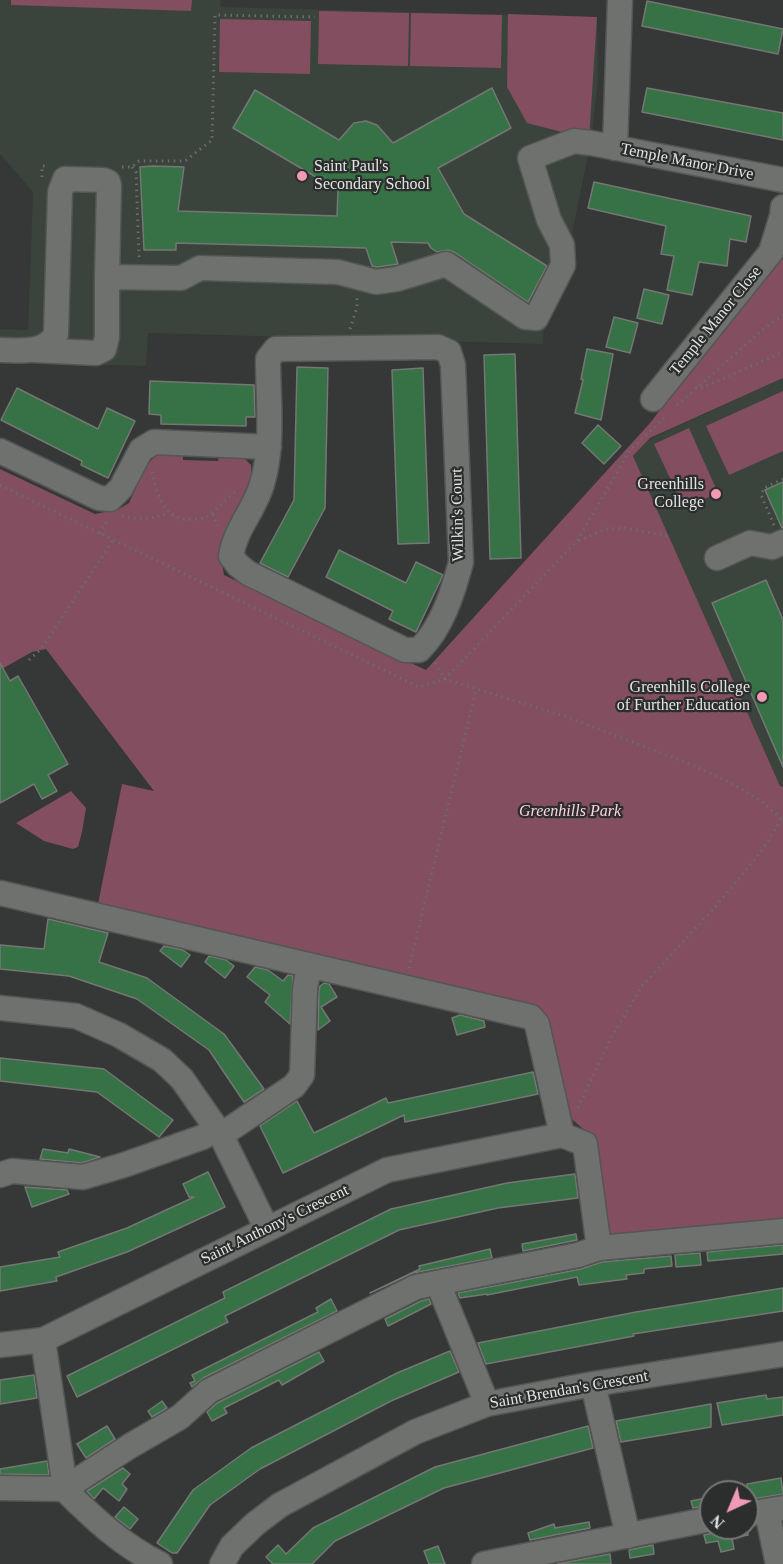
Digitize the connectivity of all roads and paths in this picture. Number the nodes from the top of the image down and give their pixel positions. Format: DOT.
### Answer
graph roads {
  1 [pos="620,0"];
  2 [pos="315,17"];
  3 [pos="615,148"];
  4 [pos="54,166"];
  5 [pos="120,166"];
  6 [pos="42,178"];
  7 [pos="783,180"];
  8 [pos="783,207"];
  9 [pos="107,277"];
  10 [pos="358,278"];
  11 [pos="783,315"];
  12 [pos="347,348"];
  13 [pos="0,350"];
  14 [pos="33,350"];
  15 [pos="783,352"];
  16 [pos="696,387"];
  17 [pos="663,409"];
  18 [pos="269,447"];
  19 [pos="0,451"];
  20 [pos="152,468"];
  21 [pos="783,479"];
  22 [pos="0,485"];
  23 [pos="242,494"];
  24 [pos="112,505"];
  25 [pos="169,513"];
  26 [pos="100,534"];
  27 [pos="779,535"];
  28 [pos="669,536"];
  29 [pos="113,540"];
  30 [pos="577,541"];
  31 [pos="717,558"];
  32 [pos="430,656"];
  33 [pos="29,660"];
  34 [pos="445,679"];
  35 [pos="476,690"];
  36 [pos="782,820"];
  37 [pos="0,893"];
  38 [pos="309,966"];
  39 [pos="404,988"];
  40 [pos="0,1008"];
  41 [pos="575,1111"];
  42 [pos="219,1132"];
  43 [pos="562,1135"];
  44 [pos="0,1175"];
  45 [pos="267,1229"];
  46 [pos="783,1231"];
  47 [pos="599,1248"];
  48 [pos="438,1283"];
  49 [pos="43,1340"];
  50 [pos="0,1345"];
  51 [pos="783,1354"];
  52 [pos="593,1384"];
  53 [pos="487,1404"];
  54 [pos="0,1488"];
  55 [pos="64,1489"];
  56 [pos="766,1511"];
  57 [pos="699,1521"];
  58 [pos="628,1536"];
  59 [pos="160,1564"];
  60 [pos="222,1564"];
  61 [pos="484,1564"];
  62 [pos="778,1564"];
  1 -- 3 [label="street"];
  2 -- 5 [label="path"];
  3 -- 7 [label="street, Temple Manor Drive"];
  3 -- 10 [label="street, Temple Manor Drive"];
  4 -- 6 [label="path"];
  8 -- 17 [label="street, Temple Manor Close"];
  9 -- 10 [label="street"];
  9 -- 14 [label="street"];
  9 -- 14 [label="street"];
  10 -- 12 [label="path"];
  11 -- 16 [label="path"];
  12 -- 18 [label="street, Wilkin's Court"];
  12 -- 18 [label="street, Wilkin's Court"];
  13 -- 14 [label="street"];
  15 -- 16 [label="path"];
  16 -- 17 [label="path"];
  17 -- 30 [label="path"];
  18 -- 24 [label="street"];
  19 -- 24 [label="street"];
  20 -- 25 [label="path"];
  21 -- 27 [label="path"];
  22 -- 26 [label="path"];
  23 -- 25 [label="path"];
  24 -- 25 [label="path"];
  24 -- 26 [label="path"];
  26 -- 29 [label="path"];
  27 -- 31 [label="street"];
  28 -- 30 [label="path"];
  29 -- 33 [label="path"];
  29 -- 34 [label="path"];
  30 -- 34 [label="path"];
  32 -- 34 [label="path"];
  34 -- 35 [label="path"];
  35 -- 36 [label="path"];
  35 -- 39 [label="path"];
  36 -- 41 [label="path"];
  37 -- 38 [label="street"];
  38 -- 39 [label="street"];
  38 -- 42 [label="street"];
  39 -- 43 [label="street"];
  40 -- 42 [label="street"];
  42 -- 44 [label="street"];
  42 -- 45 [label="street"];
  43 -- 45 [label="street, Saint Anthony's Crescent"];
  43 -- 47 [label="street"];
  45 -- 49 [label="street, Saint Anthony's Crescent"];
  46 -- 47 [label="street"];
  47 -- 48 [label="street"];
  48 -- 53 [label="street"];
  48 -- 55 [label="street"];
  49 -- 50 [label="street, Saint Anthony's Crescent"];
  49 -- 55 [label="street"];
  51 -- 52 [label="street, Saint Brendan's Crescent"];
  52 -- 53 [label="street, Saint Brendan's Crescent"];
  52 -- 58 [label="street"];
  53 -- 60 [label="street, Saint Brendan's Crescent"];
  54 -- 55 [label="street"];
  55 -- 59 [label="street"];
  56 -- 62 [label="street"];
  57 -- 58 [label="street"];
  58 -- 61 [label="street"];
}
